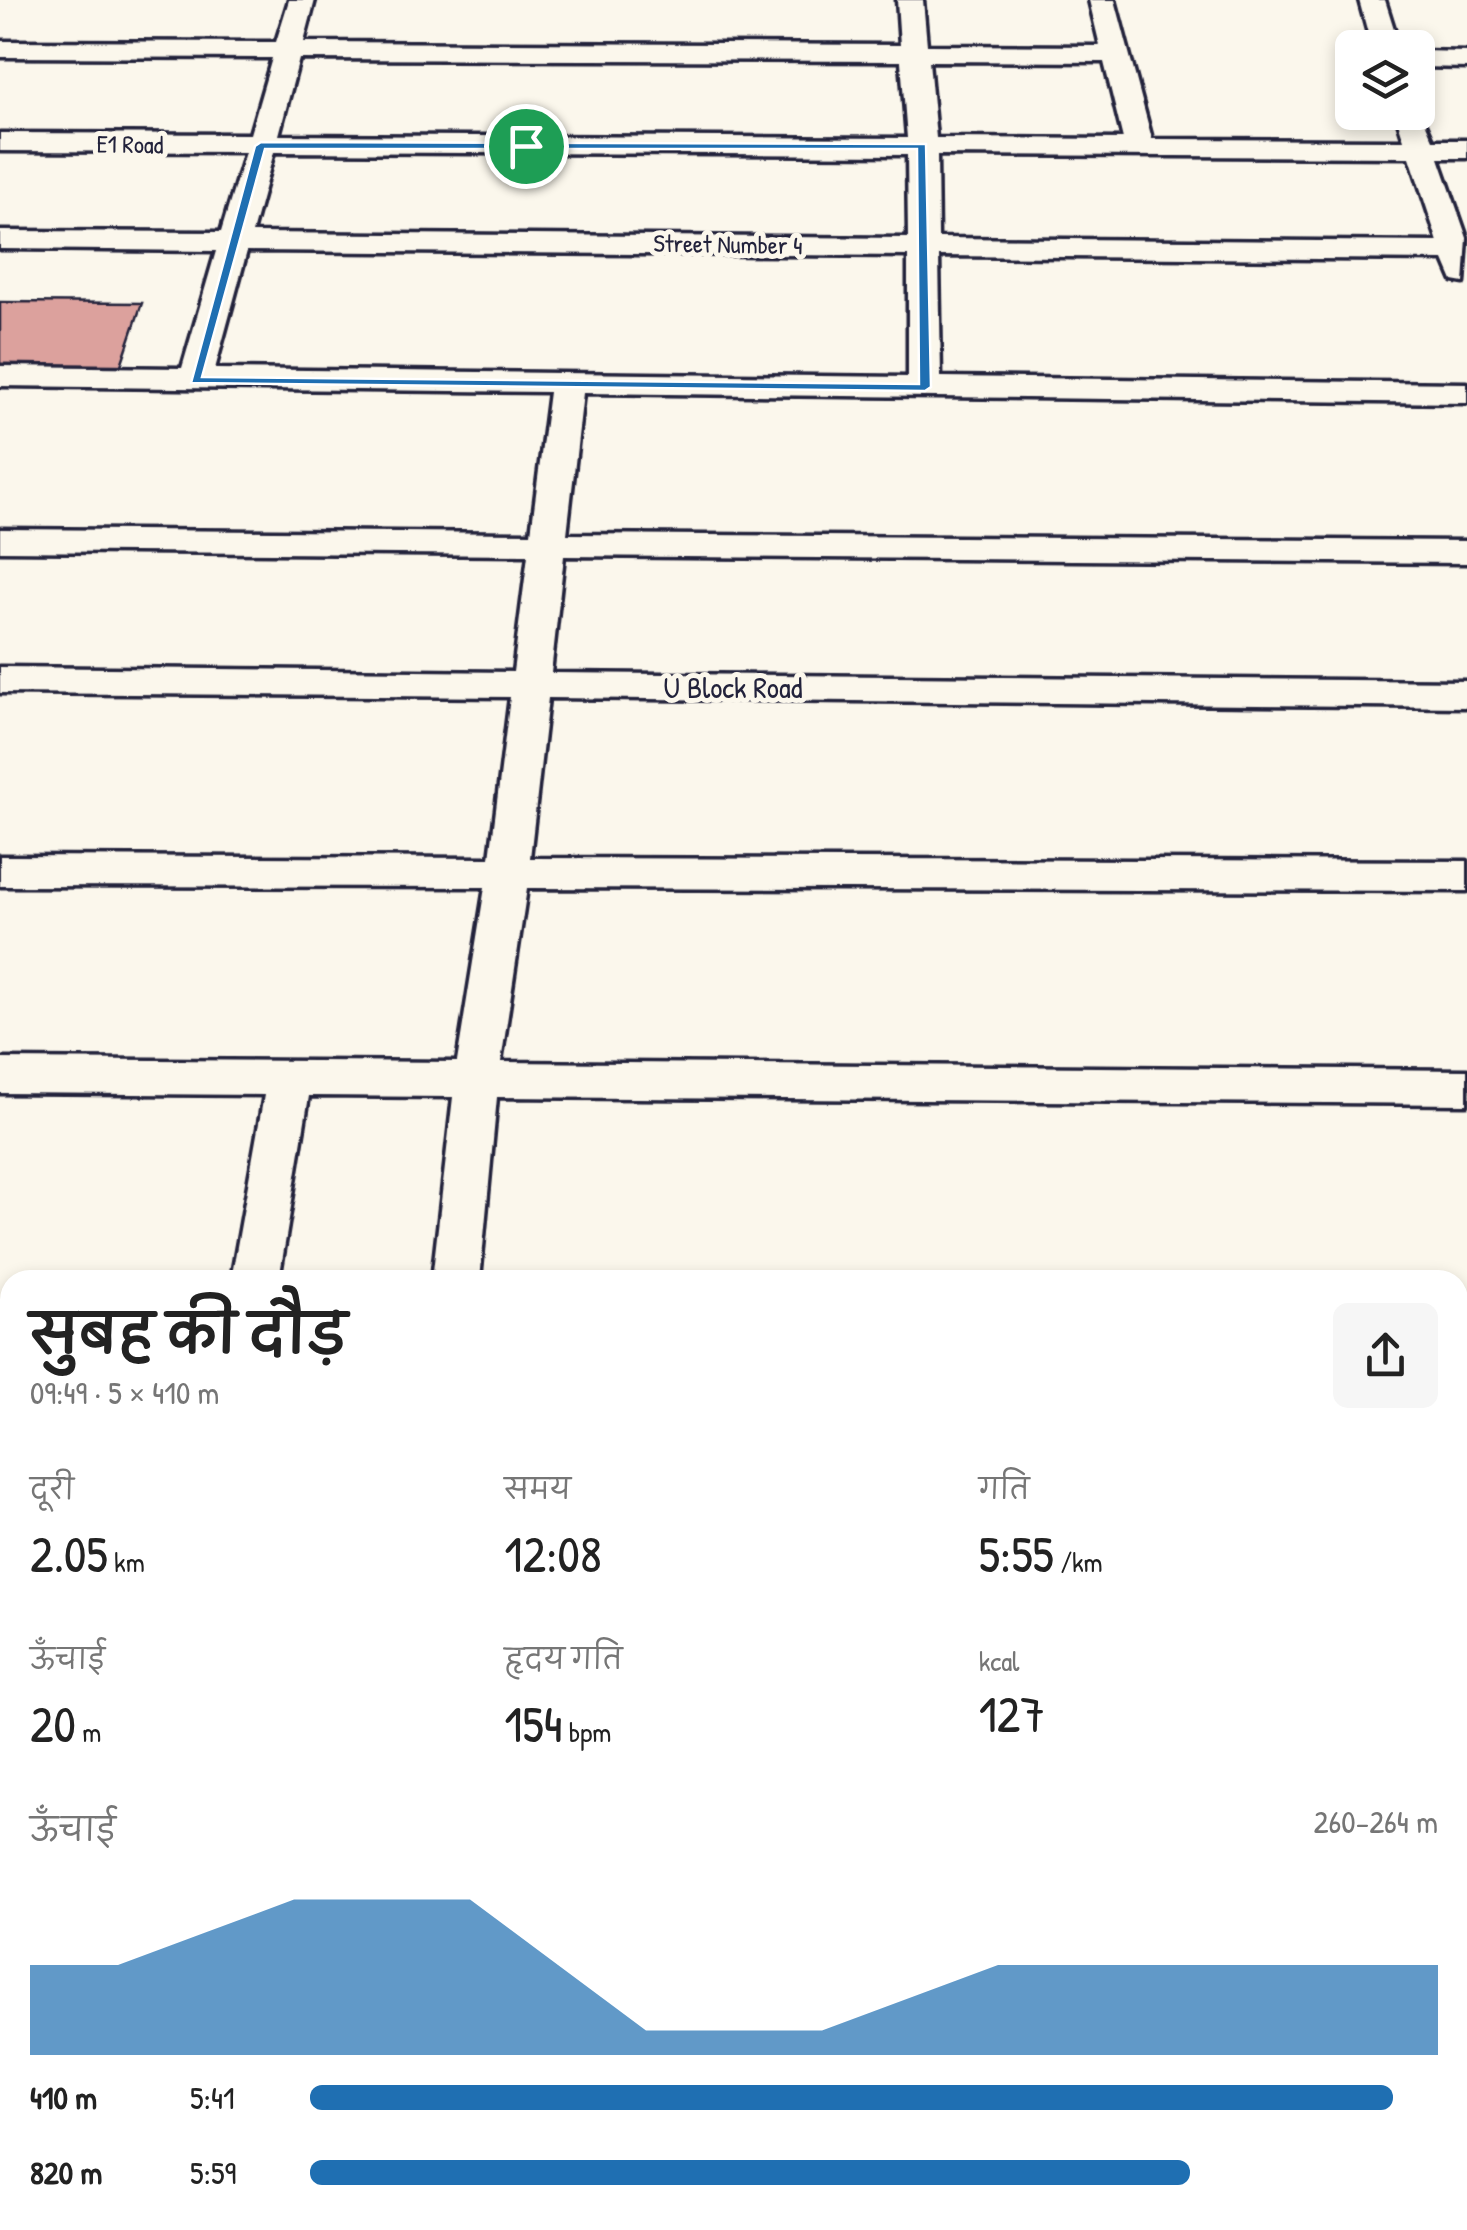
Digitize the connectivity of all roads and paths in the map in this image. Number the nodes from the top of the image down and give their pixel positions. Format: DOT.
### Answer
graph roads {
  1 [pos="302,0"];
  2 [pos="910,0"];
  3 [pos="1102,0"];
  4 [pos="1372,0"];
  5 [pos="1381,30"];
  6 [pos="0,49"];
  7 [pos="288,50"];
  8 [pos="1117,54"];
  9 [pos="916,55"];
  10 [pos="1435,60"];
  11 [pos="1467,60"];
  12 [pos="1415,130"];
  13 [pos="0,142"];
  14 [pos="261,146"];
  15 [pos="922,146"];
  16 [pos="1140,148"];
  17 [pos="1422,149"];
  18 [pos="1467,149"];
  19 [pos="0,240"];
  20 [pos="235,240"];
  21 [pos="923,246"];
  22 [pos="1461,251"];
  23 [pos="1467,281"];
  24 [pos="0,376"];
  25 [pos="195,380"];
  26 [pos="567,384"];
  27 [pos="925,387"];
  28 [pos="1467,392"];
  29 [pos="0,540"];
  30 [pos="547,545"];
  31 [pos="1467,552"];
  32 [pos="0,680"];
  33 [pos="530,686"];
  34 [pos="1467,694"];
  35 [pos="0,871"];
  36 [pos="508,874"];
  37 [pos="1467,876"];
  38 [pos="0,1076"];
  39 [pos="477,1077"];
  40 [pos="289,1080"];
  41 [pos="1467,1087"];
  42 [pos="257,1270"];
  43 [pos="457,1270"];
  1 -- 7 [label="street"];
  2 -- 9 [label="street"];
  3 -- 8 [label="street"];
  4 -- 5 [label="street"];
  6 -- 7 [label="street"];
  7 -- 9 [label="street"];
  7 -- 14 [label="street"];
  8 -- 9 [label="street"];
  8 -- 16 [label="street"];
  9 -- 15 [label="street"];
  10 -- 11 [label="street"];
  12 -- 17 [label="street"];
  13 -- 14 [label="street, E1 Road"];
  14 -- 15 [label="street, E1 Road"];
  14 -- 20 [label="street"];
  15 -- 16 [label="street, E1 Road"];
  15 -- 21 [label="street"];
  16 -- 17 [label="street, E1 Road"];
  17 -- 18 [label="street, E1 Road"];
  17 -- 22 [label="street"];
  19 -- 20 [label="street, Street Number 4"];
  20 -- 21 [label="street, Street Number 4"];
  20 -- 25 [label="street"];
  21 -- 22 [label="street, Street Number 4"];
  21 -- 27 [label="street"];
  22 -- 23 [label="street"];
  24 -- 25 [label="street"];
  25 -- 26 [label="street"];
  26 -- 27 [label="street"];
  26 -- 30 [label="street"];
  27 -- 28 [label="street"];
  29 -- 30 [label="street"];
  30 -- 31 [label="street"];
  30 -- 33 [label="street"];
  32 -- 33 [label="street, U Block Road"];
  33 -- 34 [label="street, U Block Road"];
  33 -- 36 [label="street"];
  35 -- 36 [label="street"];
  36 -- 37 [label="street"];
  36 -- 39 [label="street"];
  38 -- 40 [label="street"];
  39 -- 40 [label="street"];
  39 -- 41 [label="street"];
  39 -- 43 [label="street"];
  40 -- 42 [label="street"];
}
